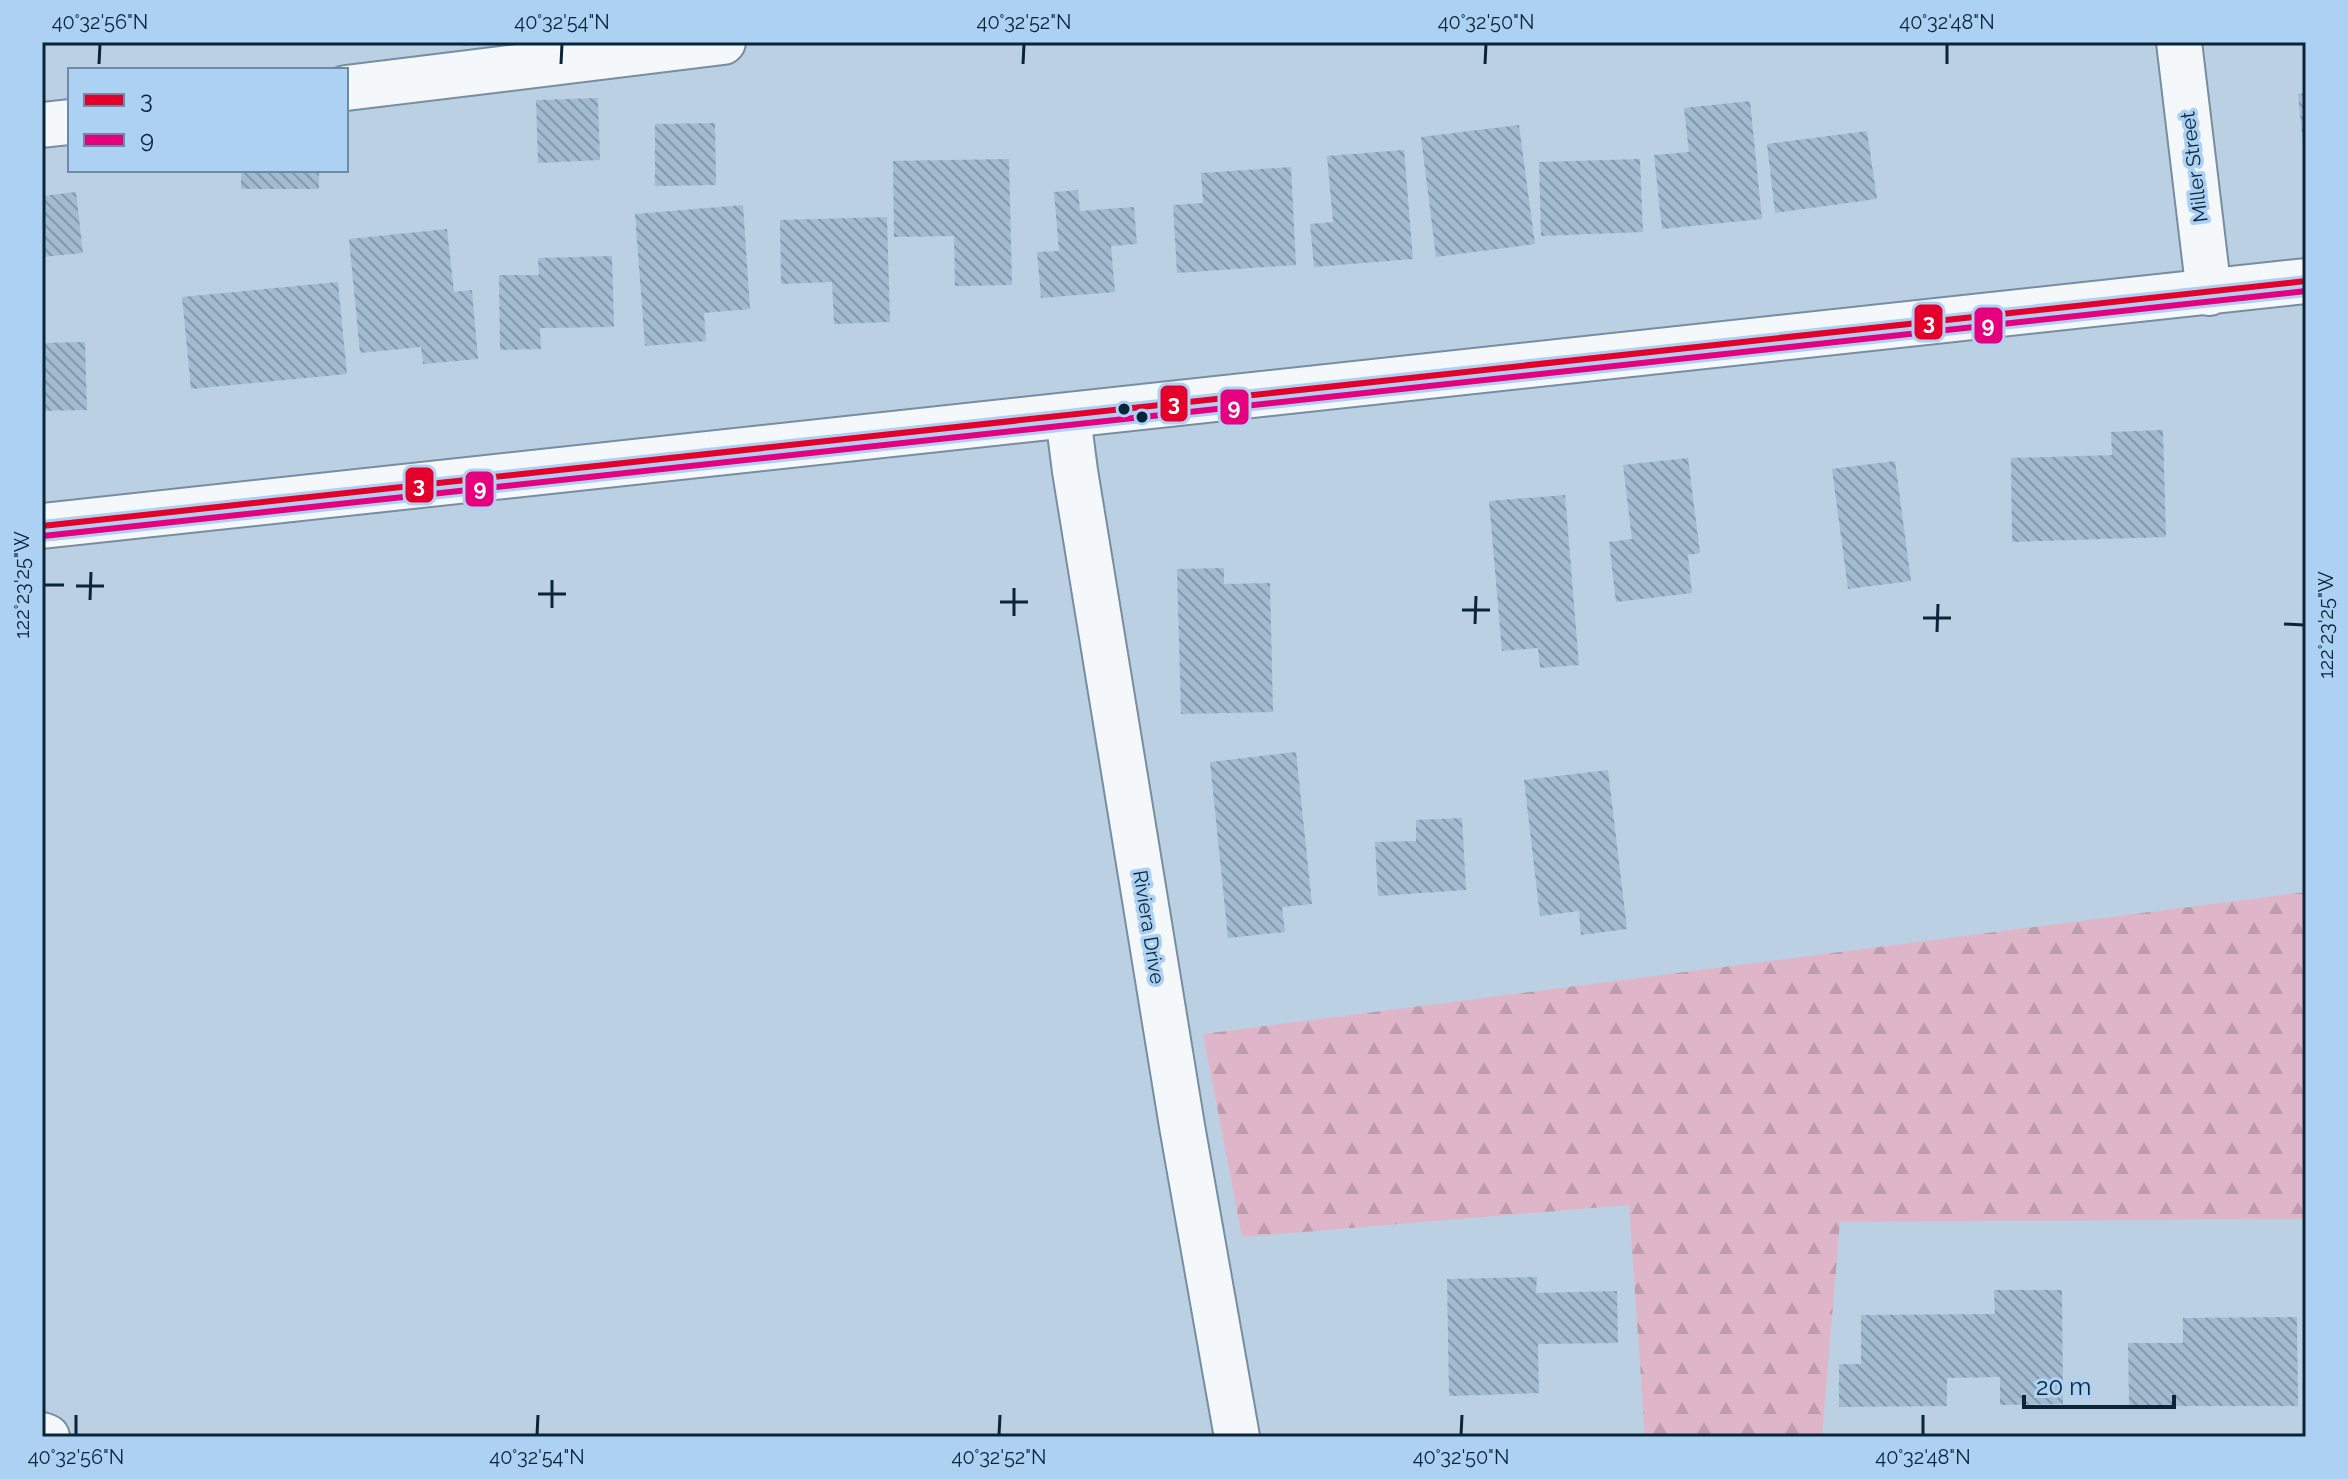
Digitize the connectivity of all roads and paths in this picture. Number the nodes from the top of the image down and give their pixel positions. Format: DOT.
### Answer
graph roads {
  1 [pos="723,42"];
  2 [pos="2179,42"];
  3 [pos="348,88"];
  4 [pos="68,122"];
  5 [pos="42,125"];
  6 [pos="2306,281"];
  7 [pos="2209,293"];
  8 [pos="1068,417"];
  9 [pos="42,526"];
  10 [pos="1237,1437"];
  1 -- 3 [label="street"];
  2 -- 7 [label="street, Miller Street"];
  4 -- 5 [label="street"];
  6 -- 7 [label="street"];
  7 -- 8 [label="street"];
  8 -- 9 [label="street"];
  8 -- 10 [label="street, Riviera Drive"];
}
